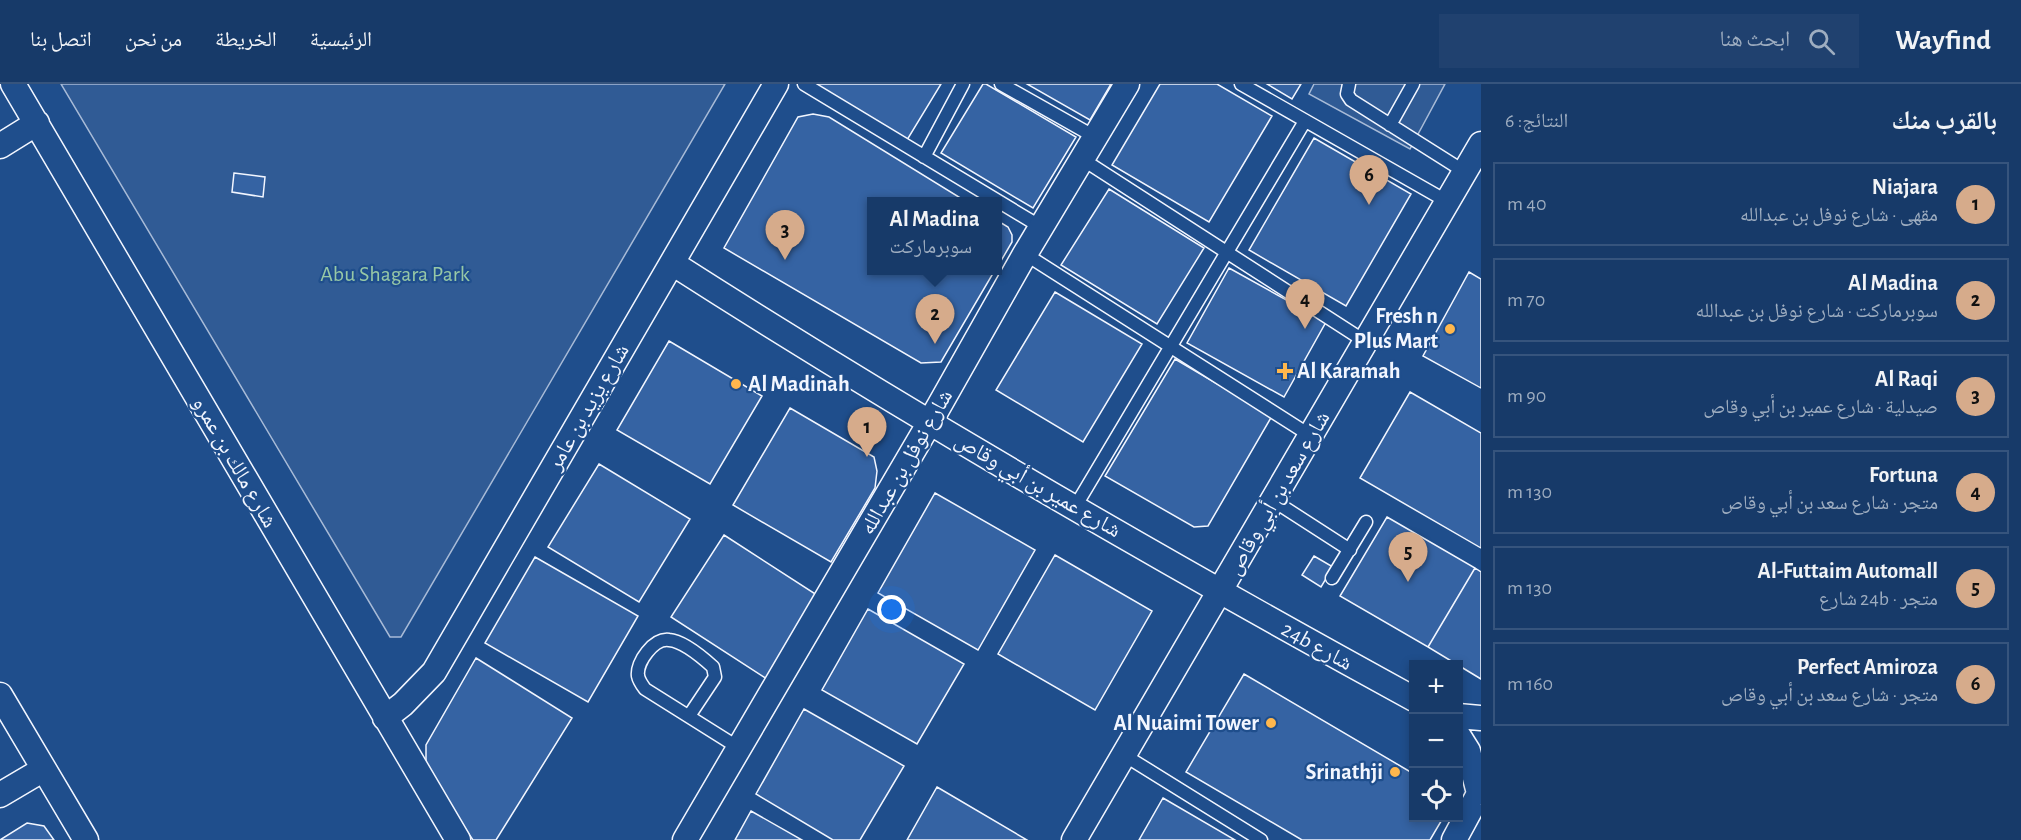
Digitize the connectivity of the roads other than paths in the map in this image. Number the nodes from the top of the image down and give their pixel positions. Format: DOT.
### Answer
graph roads {
  1 [pos="13,84"];
  2 [pos="777,84"];
  3 [pos="804,84"];
  4 [pos="963,84"];
  5 [pos="1001,84"];
  6 [pos="1126,84"];
  7 [pos="1241,84"];
  8 [pos="1349,84"];
  9 [pos="1413,84"];
  10 [pos="1305,121"];
  11 [pos="37,123"];
  12 [pos="1390,125"];
  13 [pos="1095,137"];
  14 [pos="1481,144"];
  15 [pos="0,146"];
  16 [pos="924,157"];
  17 [pos="1082,159"];
  18 [pos="1465,172"];
  19 [pos="991,197"];
  20 [pos="1448,201"];
  21 [pos="1002,204"];
  22 [pos="1041,227"];
  23 [pos="1227,253"];
  24 [pos="1025,254"];
  25 [pos="672,263"];
  26 [pos="1366,342"];
  27 [pos="1171,347"];
  28 [pos="930,422"];
  29 [pos="1311,436"];
  30 [pos="1274,501"];
  31 [pos="1075,507"];
  32 [pos="1366,522"];
  33 [pos="1350,550"];
  34 [pos="1332,578"];
  35 [pos="1220,593"];
  36 [pos="0,695"];
  37 [pos="1409,697"];
  38 [pos="1463,716"];
  39 [pos="689,717"];
  40 [pos="385,718"];
  41 [pos="1481,718"];
  42 [pos="1463,743"];
  43 [pos="739,748"];
  44 [pos="1124,755"];
  45 [pos="44,769"];
  46 [pos="1480,791"];
  47 [pos="0,795"];
  48 [pos="86,840"];
  49 [pos="458,840"];
  50 [pos="685,840"];
  51 [pos="1074,840"];
  52 [pos="1262,840"];
  53 [pos="1454,840"];
  1 -- 11 [label="street, شارع مالك بن عمرو"];
  2 -- 25 [label="street, شارع يزيد بن عامر"];
  3 -- 16 [label="lane"];
  4 -- 16 [label="lane"];
  5 -- 13 [label="lane"];
  6 -- 13 [label="street, شارع نوفل بن عبدالله"];
  7 -- 10 [label="lane"];
  8 -- 12 [label="lane"];
  9 -- 12 [label="lane"];
  10 -- 20 [label="lane"];
  10 -- 23 [label="lane"];
  11 -- 15 [label="street"];
  11 -- 40 [label="street, شارع مالك بن عمرو"];
  12 -- 18 [label="lane"];
  13 -- 17 [label="street, شارع نوفل بن عبدالله"];
  14 -- 18 [label="street, شارع سعد بن أبي وقاص"];
  16 -- 19 [label="lane"];
  17 -- 22 [label="street, شارع نوفل بن عبدالله"];
  17 -- 23 [label="lane"];
  18 -- 20 [label="street, شارع سعد بن أبي وقاص"];
  20 -- 26 [label="street, شارع سعد بن أبي وقاص"];
  21 -- 22 [label="lane"];
  22 -- 24 [label="street, شارع نوفل بن عبدالله"];
  23 -- 26 [label="lane"];
  23 -- 27 [label="lane"];
  24 -- 27 [label="lane"];
  24 -- 28 [label="street, شارع نوفل بن عبدالله"];
  25 -- 28 [label="street, شارع عمير بن أبي وقاص"];
  25 -- 40 [label="street, شارع يزيد بن عامر"];
  26 -- 29 [label="street, شارع سعد بن أبي وقاص"];
  27 -- 29 [label="lane"];
  27 -- 31 [label="lane"];
  28 -- 31 [label="street, شارع عمير بن أبي وقاص"];
  28 -- 43 [label="street, شارع نوفل بن عبدالله"];
  29 -- 30 [label="street, شارع سعد بن أبي وقاص"];
  30 -- 33 [label="lane"];
  30 -- 35 [label="street, شارع سعد بن أبي وقاص"];
  31 -- 35 [label="street, شارع عمير بن أبي وقاص"];
  32 -- 33 [label="lane"];
  33 -- 34 [label="lane"];
  35 -- 37 [label="street, 24b شارع"];
  35 -- 44 [label="street, شارع سعد بن أبي وقاص"];
  36 -- 45 [label="street"];
  38 -- 41 [label="street"];
  39 -- 39 [label="lane"];
  39 -- 43 [label="lane"];
  40 -- 49 [label="street, شارع مالك بن عمرو"];
  42 -- 46 [label="street"];
  43 -- 50 [label="street, شارع نوفل بن عبدالله"];
  44 -- 51 [label="street, شارع سعد بن أبي وقاص"];
  44 -- 52 [label="lane"];
  45 -- 47 [label="street"];
  45 -- 48 [label="street"];
  46 -- 53 [label="street"];
}
